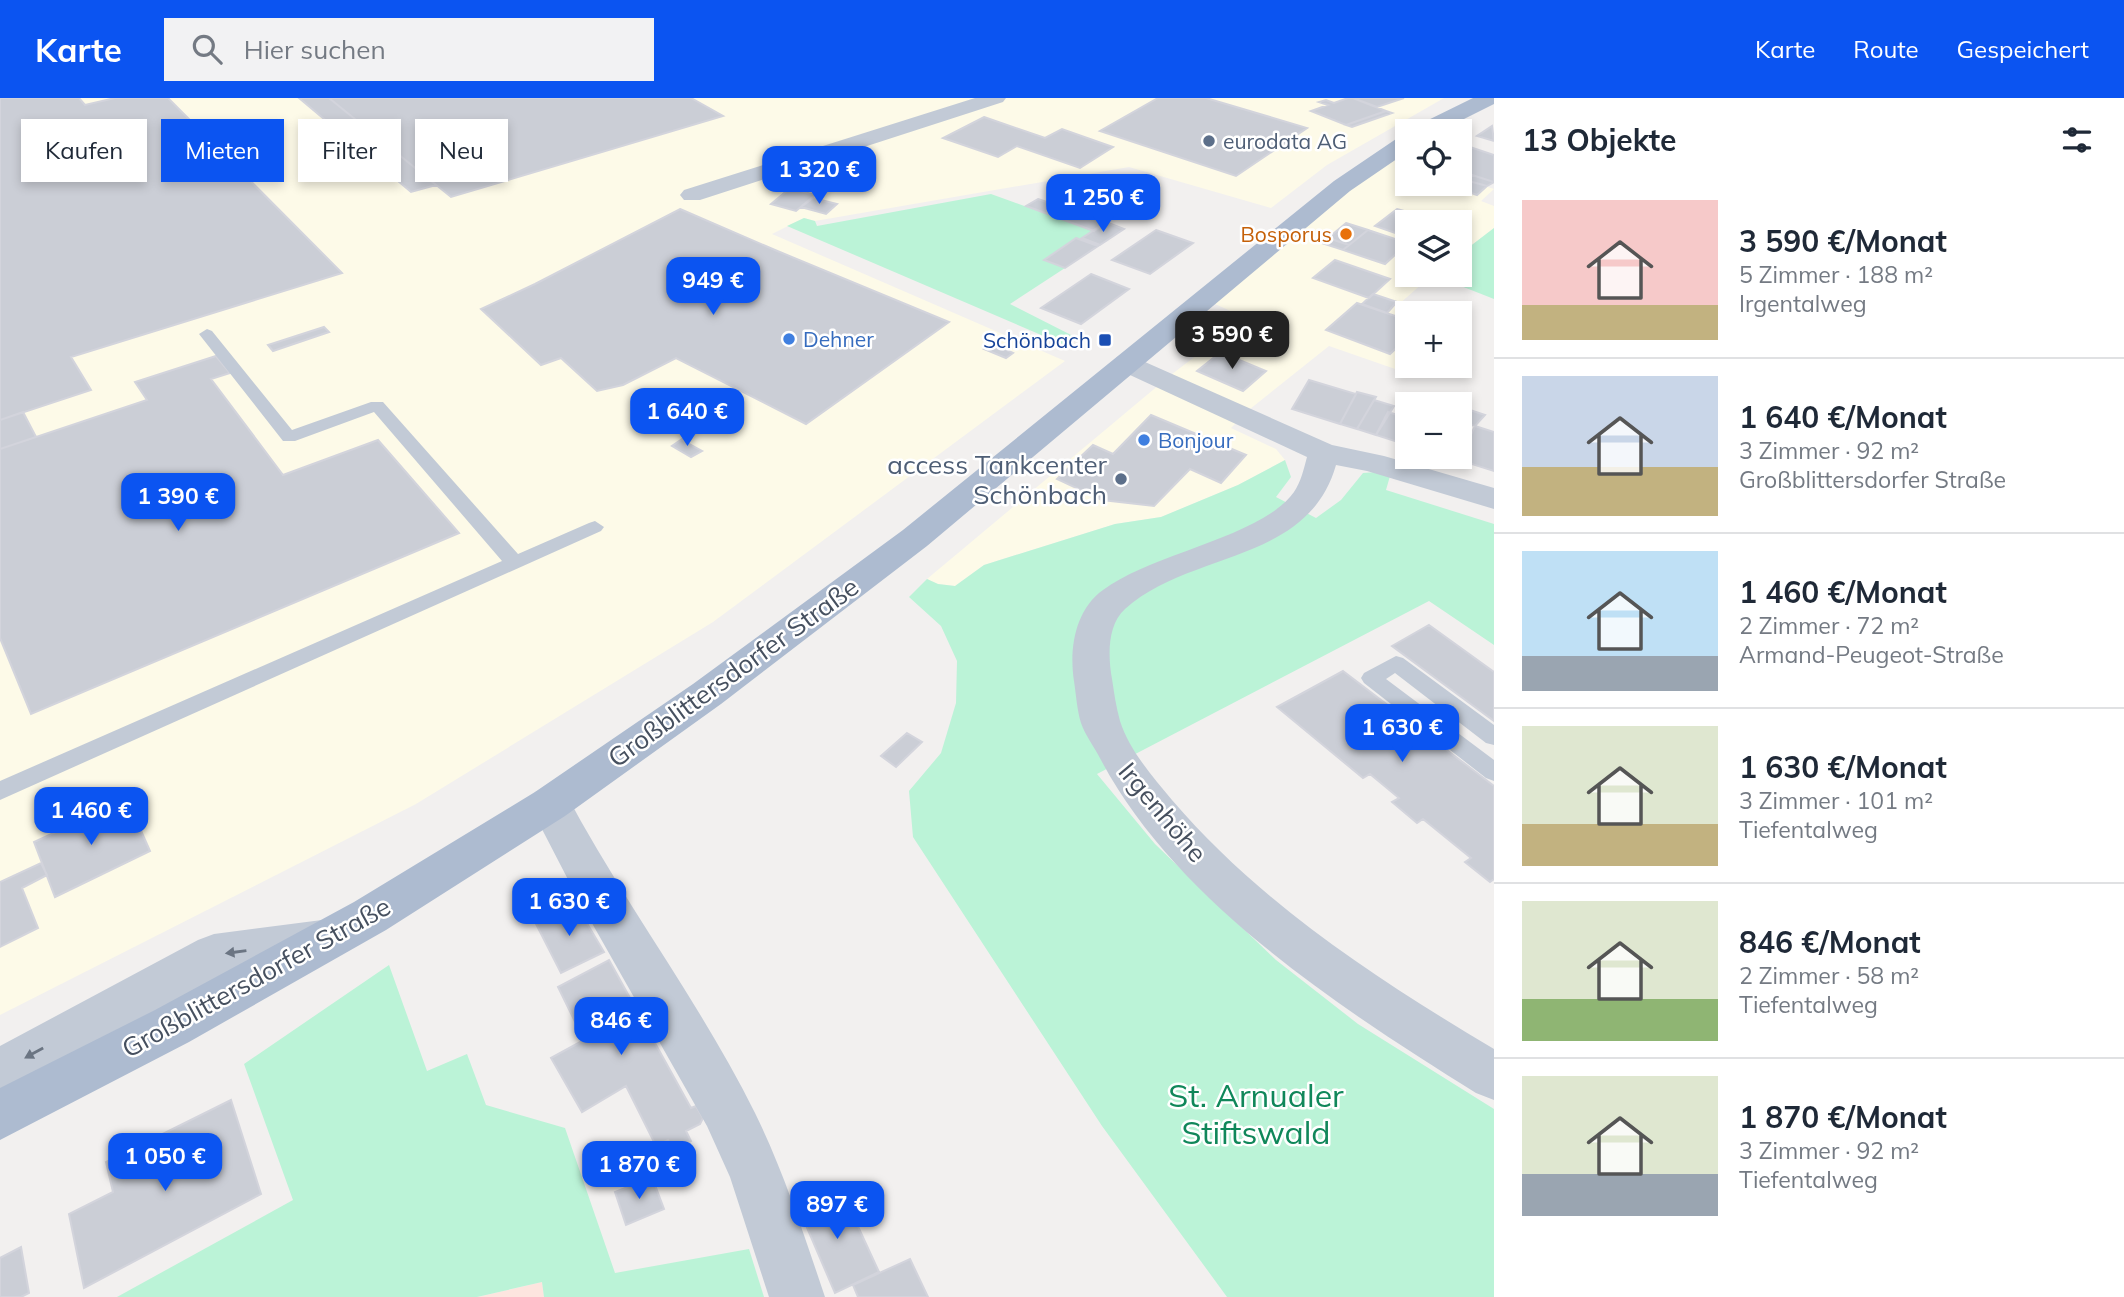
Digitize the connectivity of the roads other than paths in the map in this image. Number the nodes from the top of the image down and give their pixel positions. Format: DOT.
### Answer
graph roads {
  1 [pos="996,98"];
  2 [pos="1489,98"];
  3 [pos="1448,119"];
  4 [pos="1395,150"];
  5 [pos="692,195"];
  6 [pos="207,334"];
  7 [pos="1127,363"];
  8 [pos="1324,453"];
  9 [pos="1494,499"];
  10 [pos="595,527"];
  11 [pos="513,562"];
  12 [pos="1494,737"];
  13 [pos="1494,772"];
  14 [pos="0,792"];
  15 [pos="550,804"];
  16 [pos="328,939"];
  17 [pos="0,1072"];
  18 [pos="1494,1076"];
  19 [pos="0,1115"];
  20 [pos="797,1297"];
  1 -- 5 [label="street"];
  2 -- 3 [label="main road"];
  4 -- 7 [label="main road, Großblittersdorfer Straße"];
  6 -- 11 [label="lane"];
  7 -- 8 [label="street"];
  7 -- 15 [label="main road, Großblittersdorfer Straße"];
  8 -- 9 [label="street"];
  8 -- 18 [label="street, Irgenhöhe"];
  10 -- 11 [label="lane"];
  11 -- 14 [label="lane"];
  12 -- 13 [label="lane"];
  15 -- 16 [label="main road, Großblittersdorfer Straße"];
  15 -- 20 [label="street"];
  16 -- 17 [label="street, one-way"];
  16 -- 19 [label="main road, Großblittersdorfer Straße"];
}
